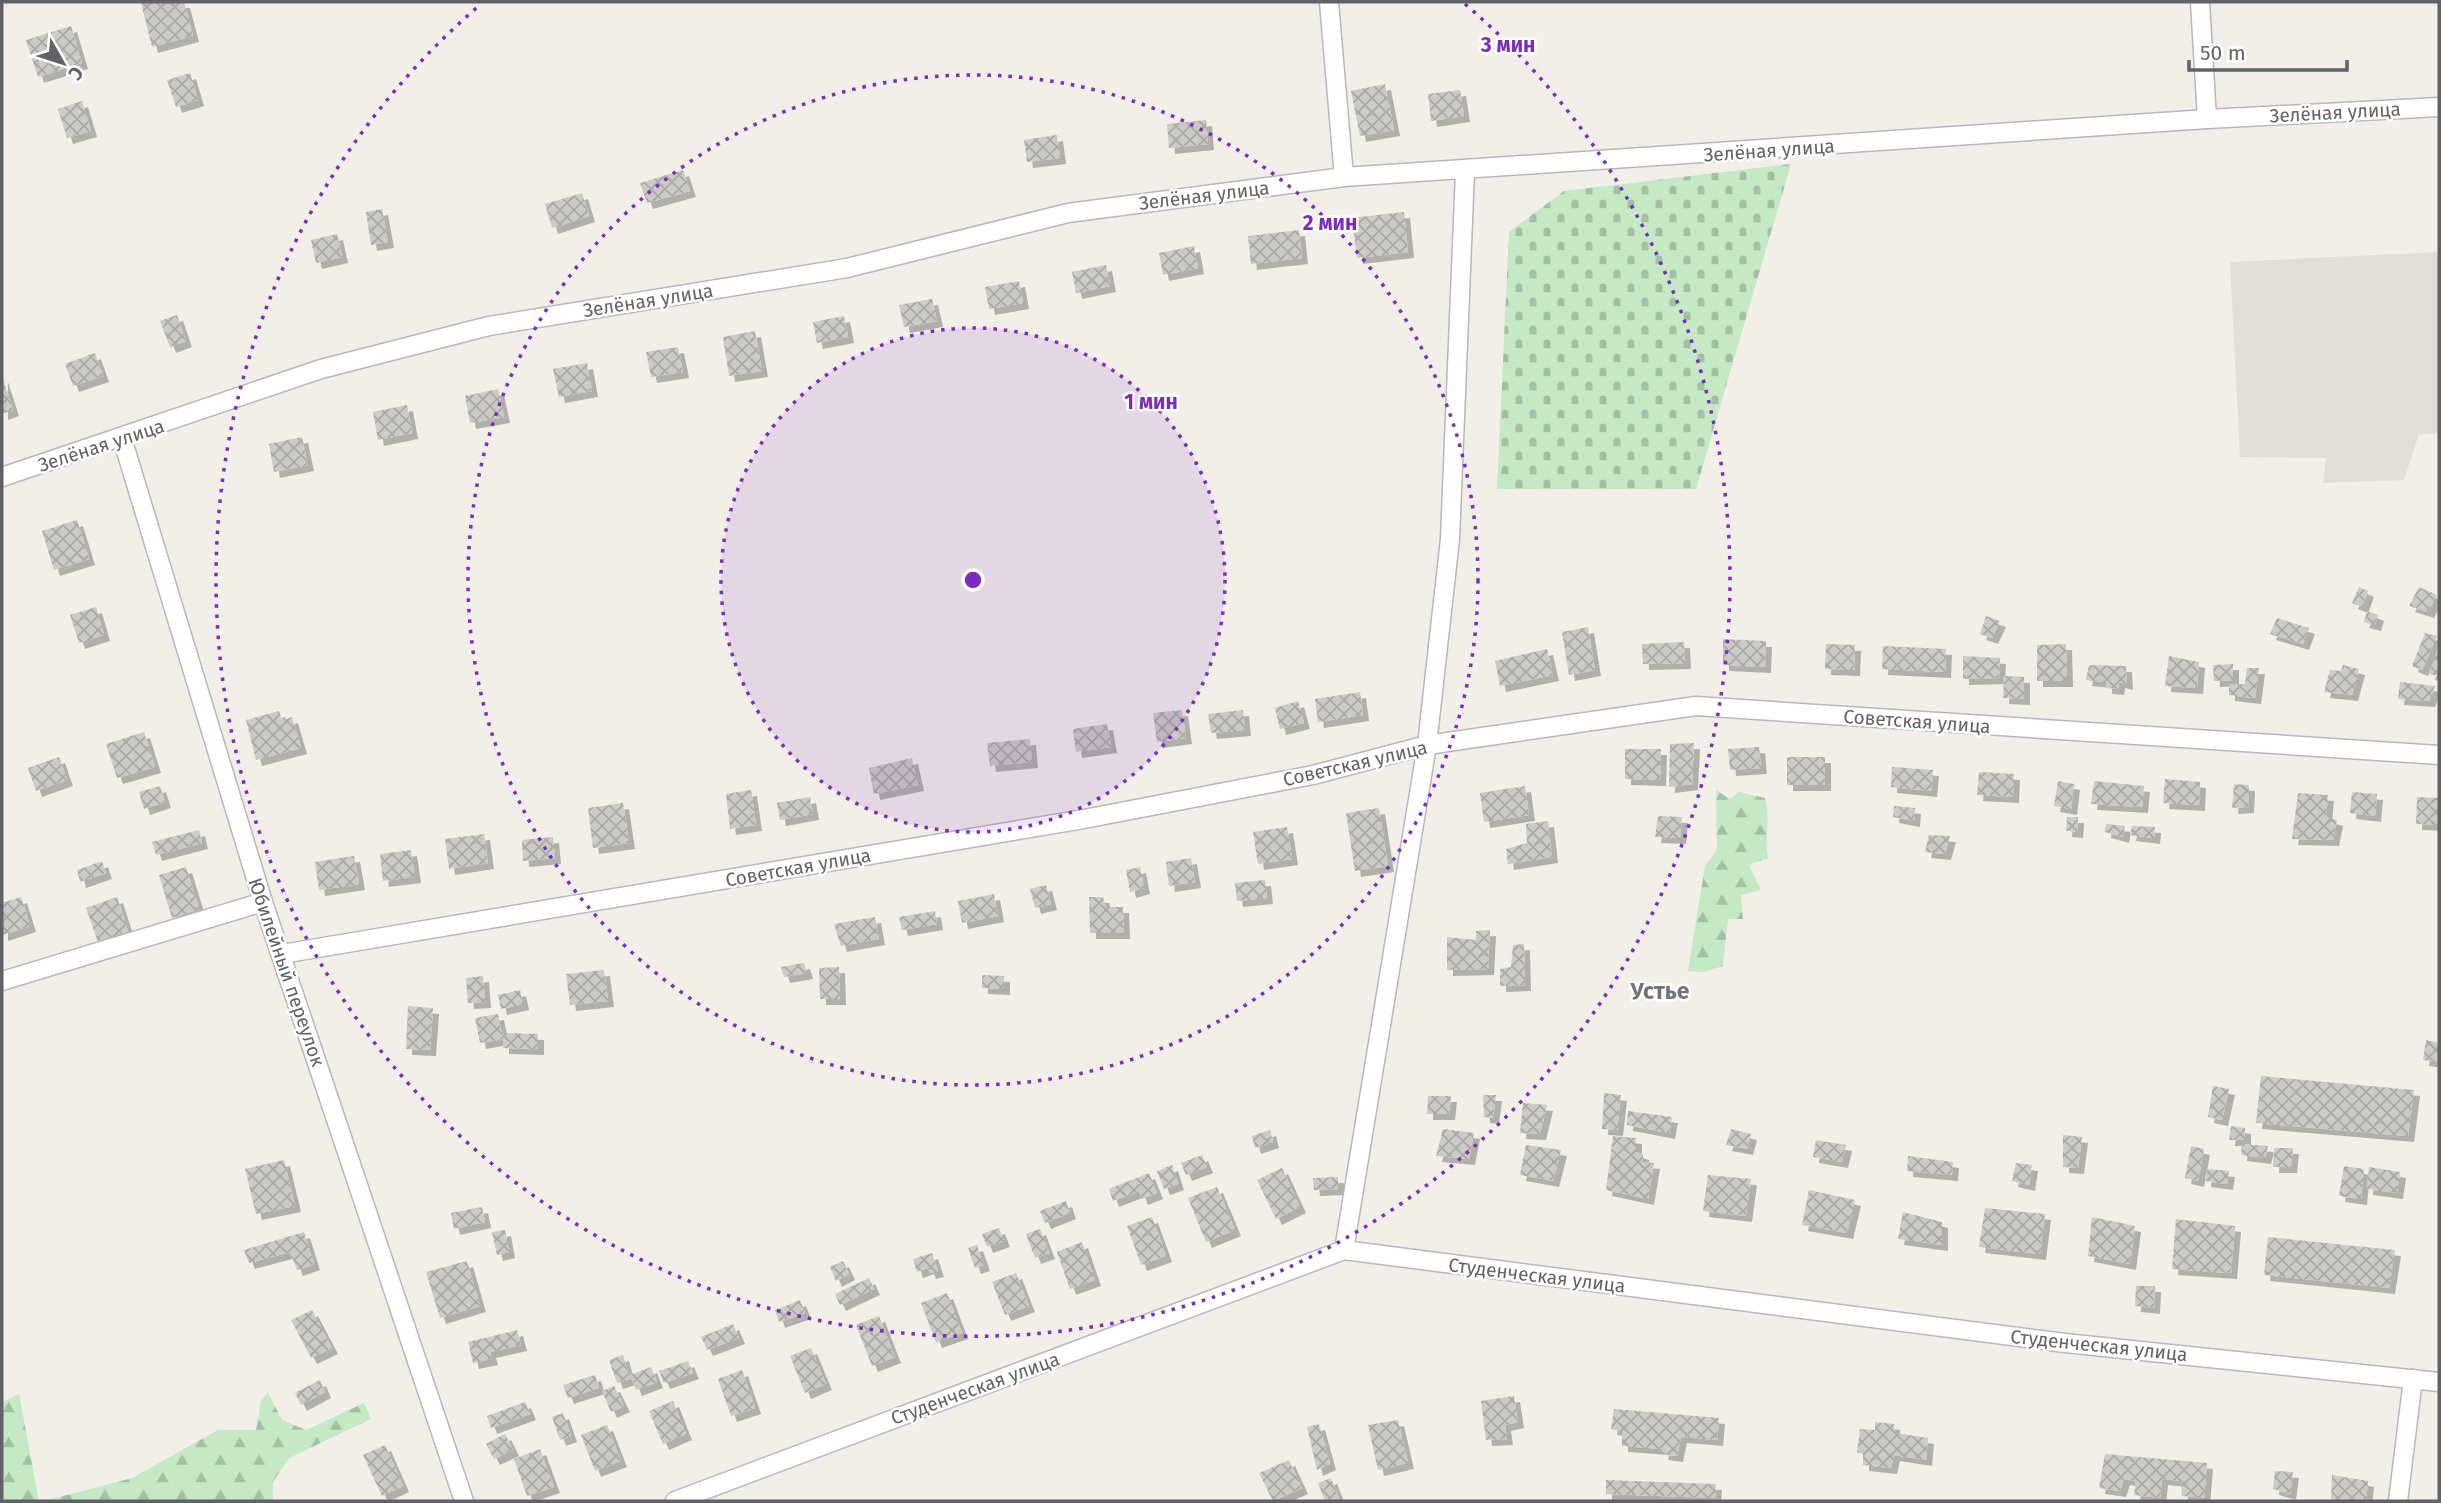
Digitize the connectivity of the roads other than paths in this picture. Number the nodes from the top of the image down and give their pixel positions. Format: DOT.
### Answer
graph roads {
  1 [pos="1329,2"];
  2 [pos="2200,2"];
  3 [pos="2439,107"];
  4 [pos="2207,119"];
  5 [pos="1465,171"];
  6 [pos="1344,177"];
  7 [pos="122,438"];
  8 [pos="2,477"];
  9 [pos="1427,745"];
  10 [pos="2439,755"];
  11 [pos="263,902"];
  12 [pos="282,954"];
  13 [pos="2,981"];
  14 [pos="1344,1250"];
  15 [pos="2413,1379"];
  16 [pos="2439,1382"];
  17 [pos="464,1501"];
  18 [pos="675,1501"];
  19 [pos="2398,1501"];
  1 -- 6 [label="street"];
  2 -- 4 [label="street"];
  3 -- 4 [label="street, Зелёная улица"];
  4 -- 5 [label="street, Зелёная улица"];
  5 -- 6 [label="street, Зелёная улица"];
  5 -- 9 [label="street"];
  6 -- 7 [label="street, Зелёная улица"];
  7 -- 8 [label="street, Зелёная улица"];
  7 -- 11 [label="street, Юбилейный переулок"];
  9 -- 10 [label="street, Советская улица"];
  9 -- 12 [label="street, Советская улица"];
  9 -- 14 [label="street"];
  11 -- 12 [label="street, Юбилейный переулок"];
  11 -- 13 [label="street"];
  12 -- 17 [label="street, Юбилейный переулок"];
  14 -- 15 [label="street, Студенческая улица"];
  14 -- 18 [label="street, Студенческая улица"];
  15 -- 16 [label="street, Студенческая улица"];
  15 -- 19 [label="street"];
}
